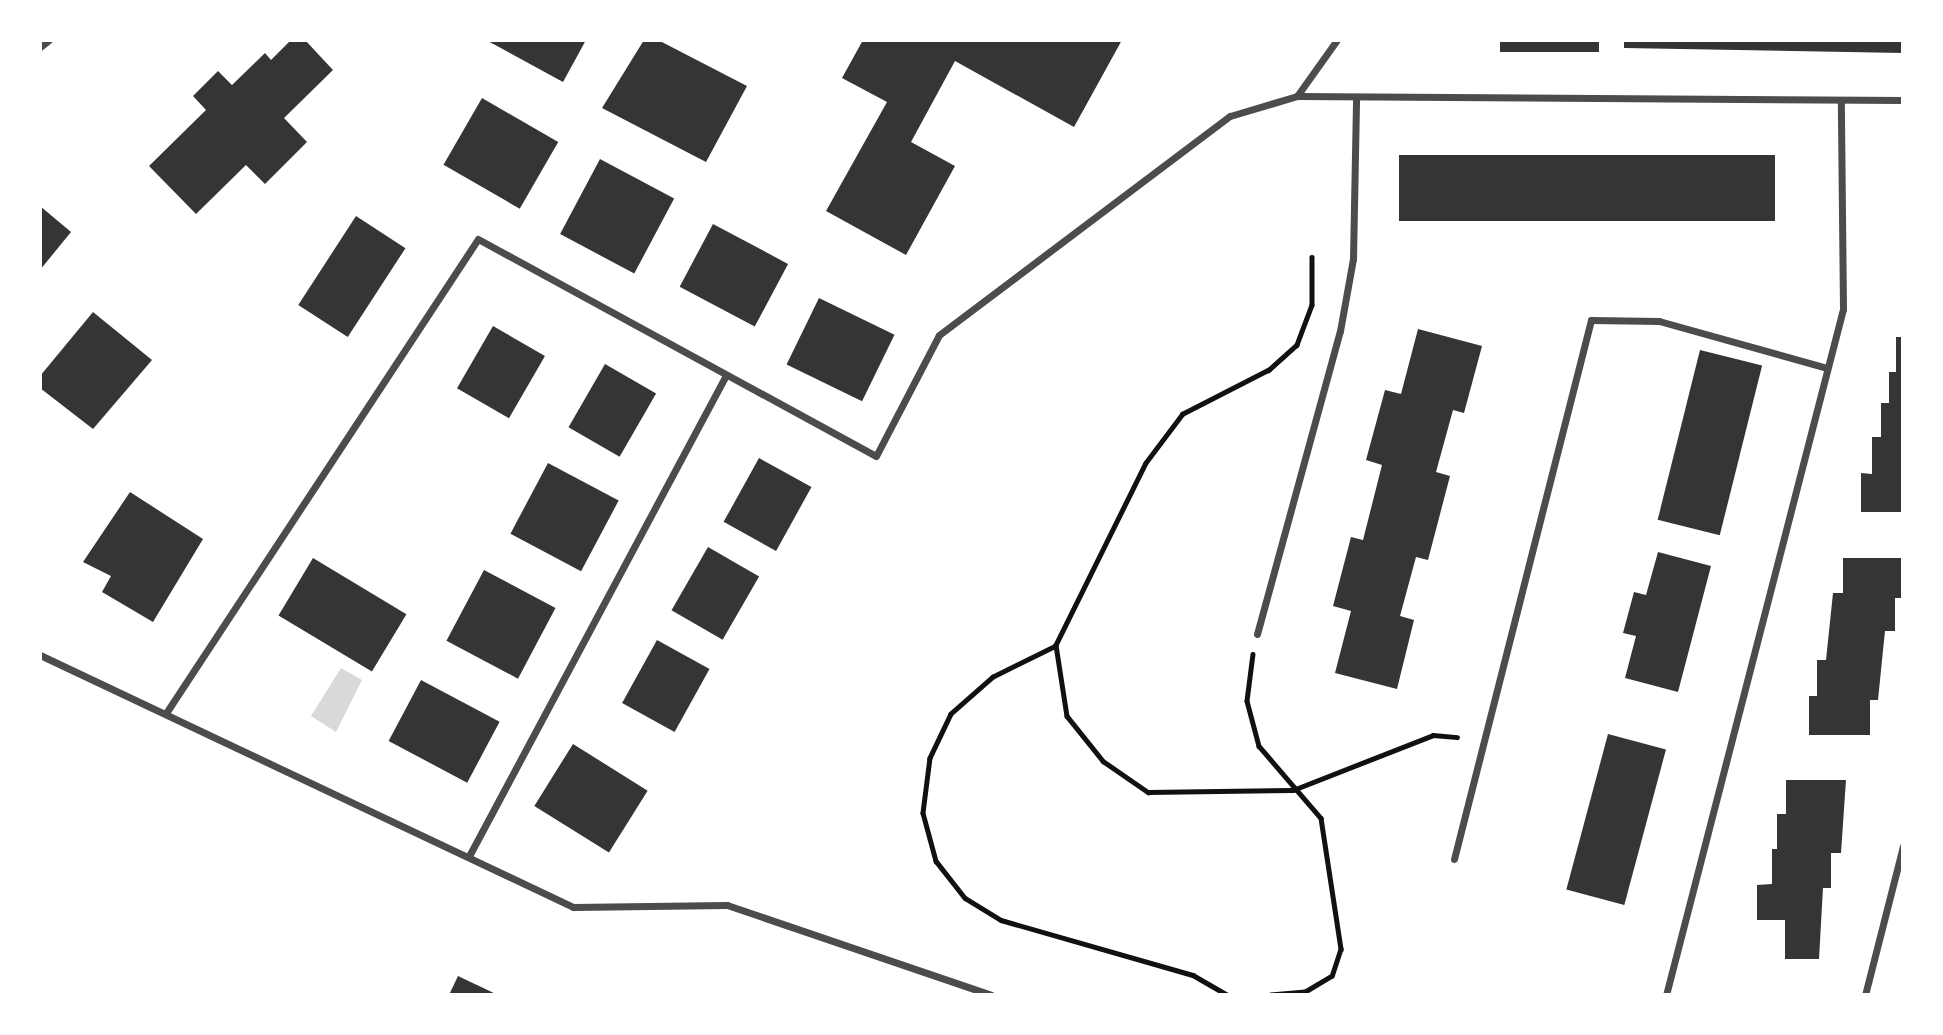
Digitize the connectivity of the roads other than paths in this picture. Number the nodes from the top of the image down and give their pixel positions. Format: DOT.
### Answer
graph roads {
  1 [pos="48,40"];
  2 [pos="1337,40"];
  3 [pos="40,47"];
  4 [pos="1297,96"];
  5 [pos="1356,98"];
  6 [pos="1903,100"];
  7 [pos="1841,101"];
  8 [pos="1827,368"];
  9 [pos="726,375"];
  10 [pos="1257,634"];
  11 [pos="40,655"];
  12 [pos="166,713"];
  13 [pos="1903,846"];
  14 [pos="469,856"];
  15 [pos="1454,859"];
  16 [pos="990,995"];
  17 [pos="1666,995"];
  18 [pos="1865,995"];
  1 -- 3 [label="street"];
  2 -- 4 [label="street"];
  4 -- 5 [label="street"];
  4 -- 9 [label="street"];
  5 -- 7 [label="street"];
  5 -- 10 [label="street"];
  6 -- 7 [label="street"];
  7 -- 8 [label="street"];
  8 -- 15 [label="street"];
  8 -- 17 [label="street"];
  9 -- 12 [label="street"];
  9 -- 14 [label="street"];
  11 -- 12 [label="street"];
  12 -- 14 [label="street"];
  13 -- 18 [label="street"];
  14 -- 16 [label="street"];
}
